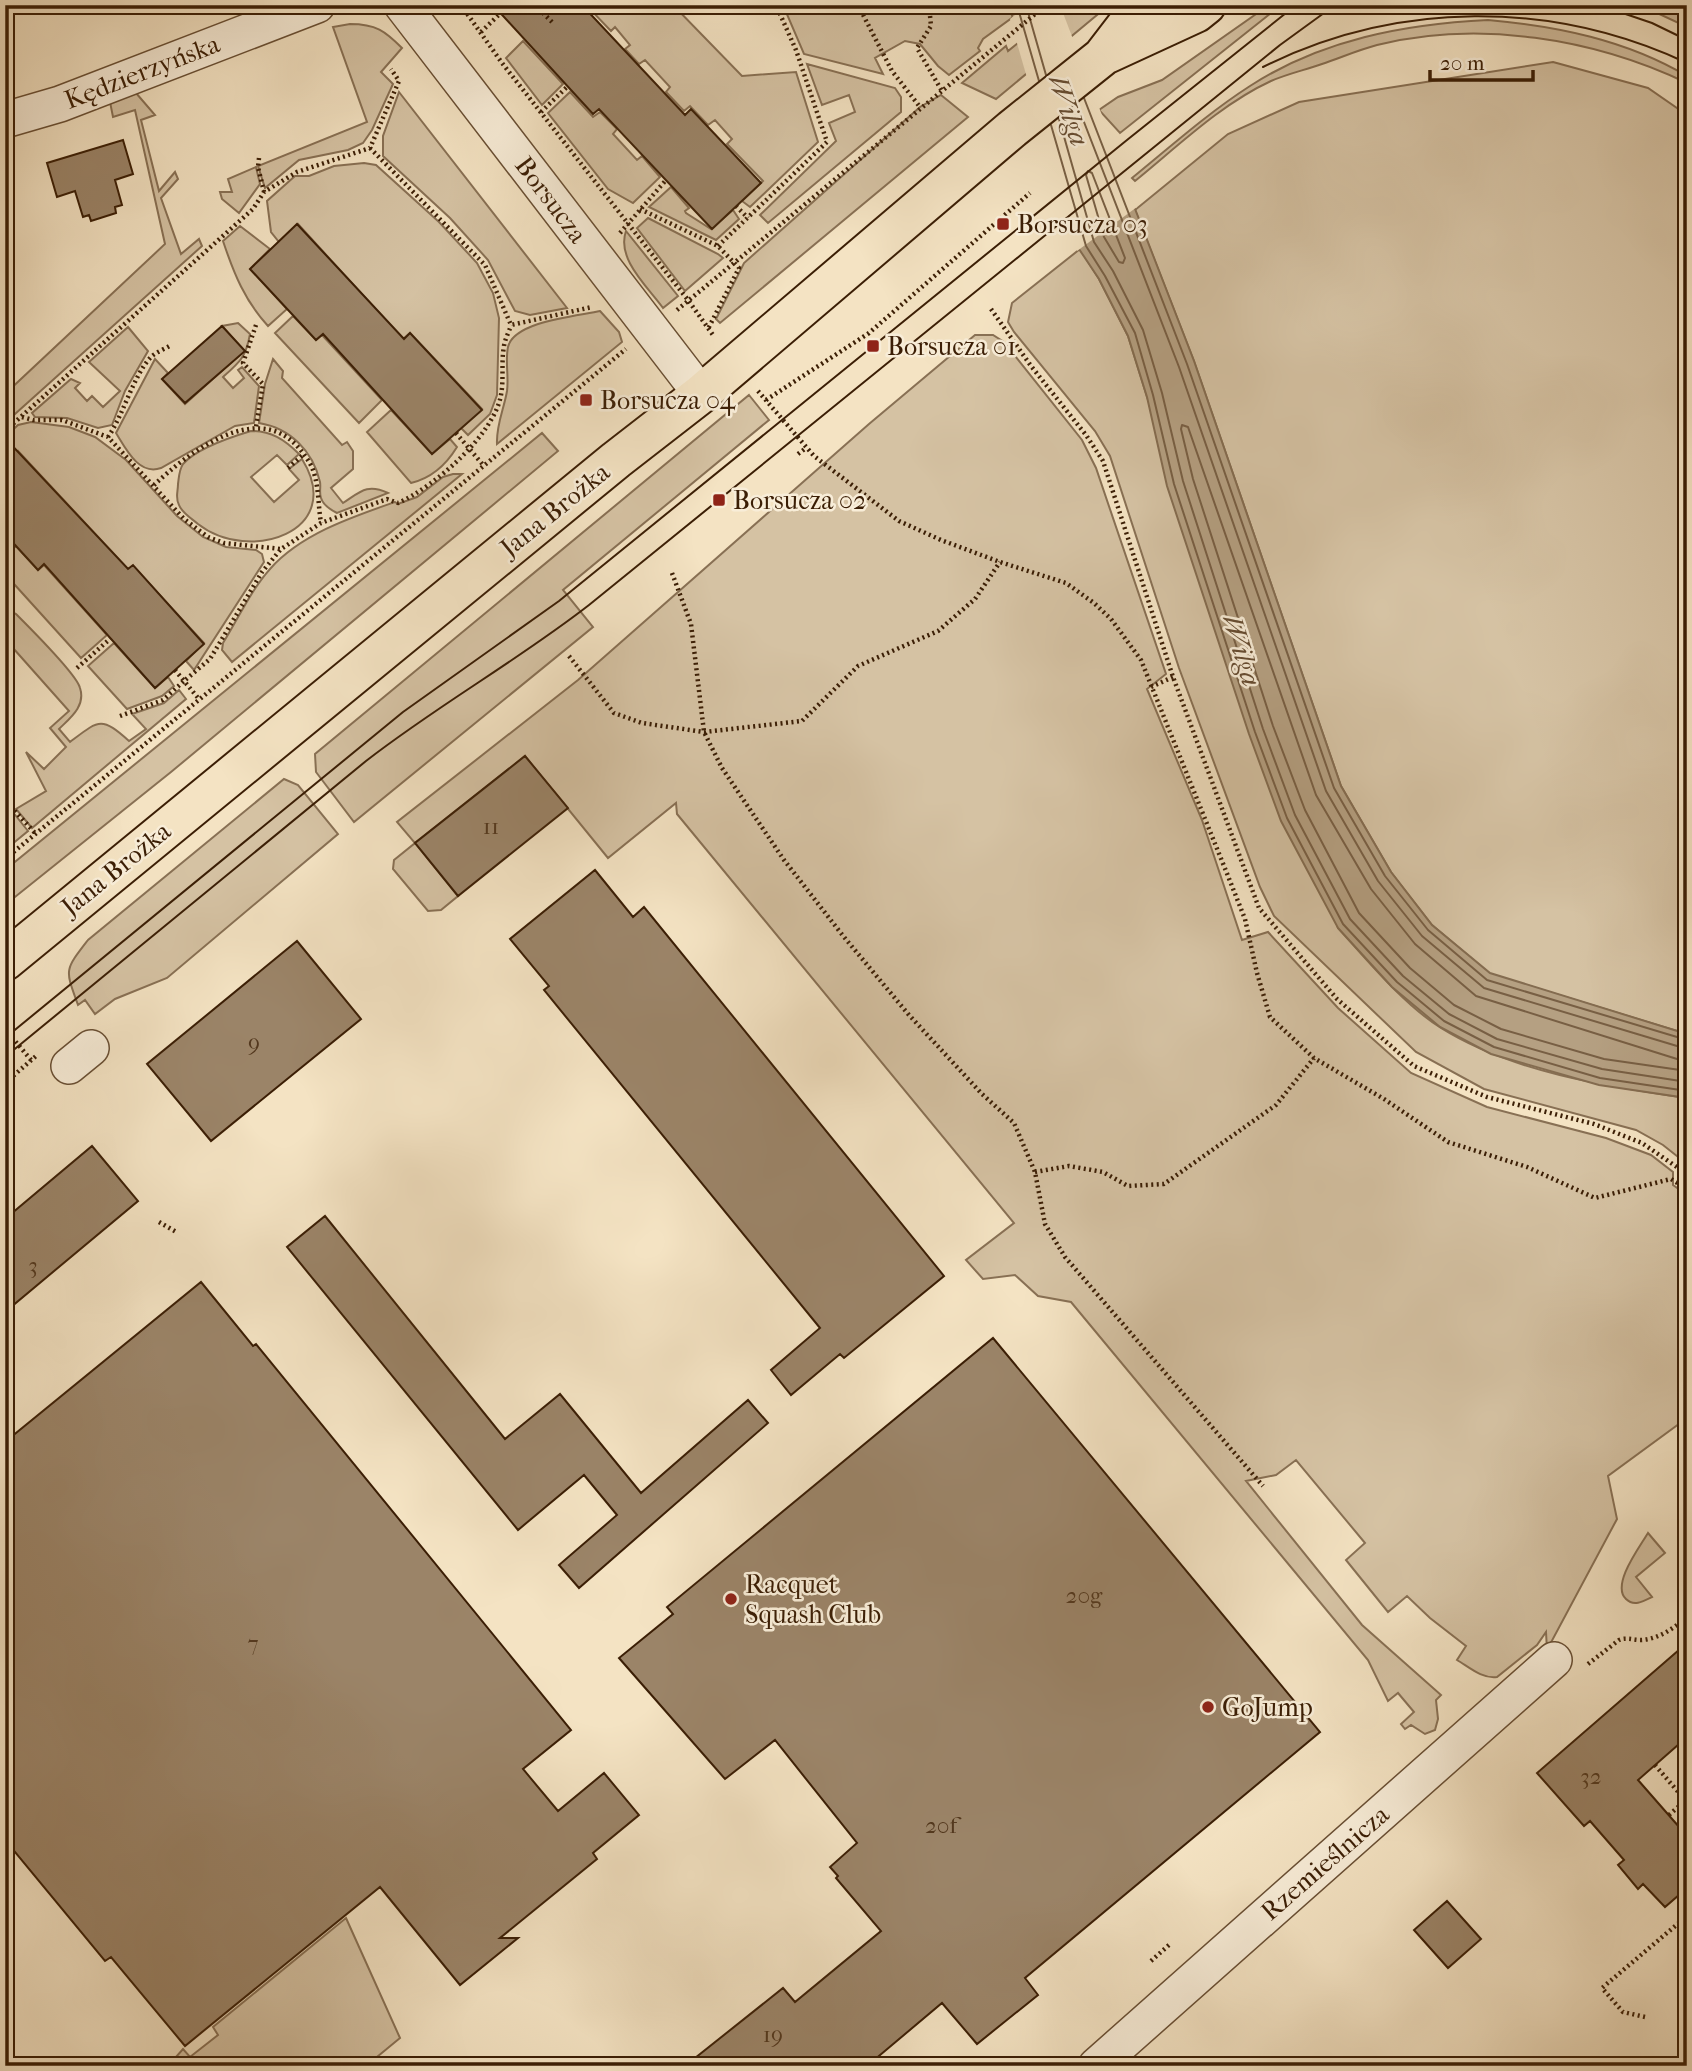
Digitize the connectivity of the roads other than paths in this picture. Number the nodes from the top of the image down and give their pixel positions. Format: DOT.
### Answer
graph roads {
  1 [pos="317,5"];
  2 [pos="402,5"];
  3 [pos="1142,5"];
  4 [pos="1206,5"];
  5 [pos="1102,57"];
  6 [pos="5,120"];
  7 [pos="701,394"];
  8 [pos="5,961"];
  9 [pos="1568,1664"];
  10 [pos="1096,2066"];
  1 -- 6 [label="street, Kędzierzyńska"];
  2 -- 7 [label="street, Borsucza"];
  3 -- 5 [label="main road, Jana Brożka"];
  4 -- 5 [label="main road, Jana Brożka"];
  5 -- 7 [label="main road, Jana Brożka"];
  7 -- 8 [label="main road, Jana Brożka"];
  9 -- 10 [label="street, Rzemieślnicza"];
}
